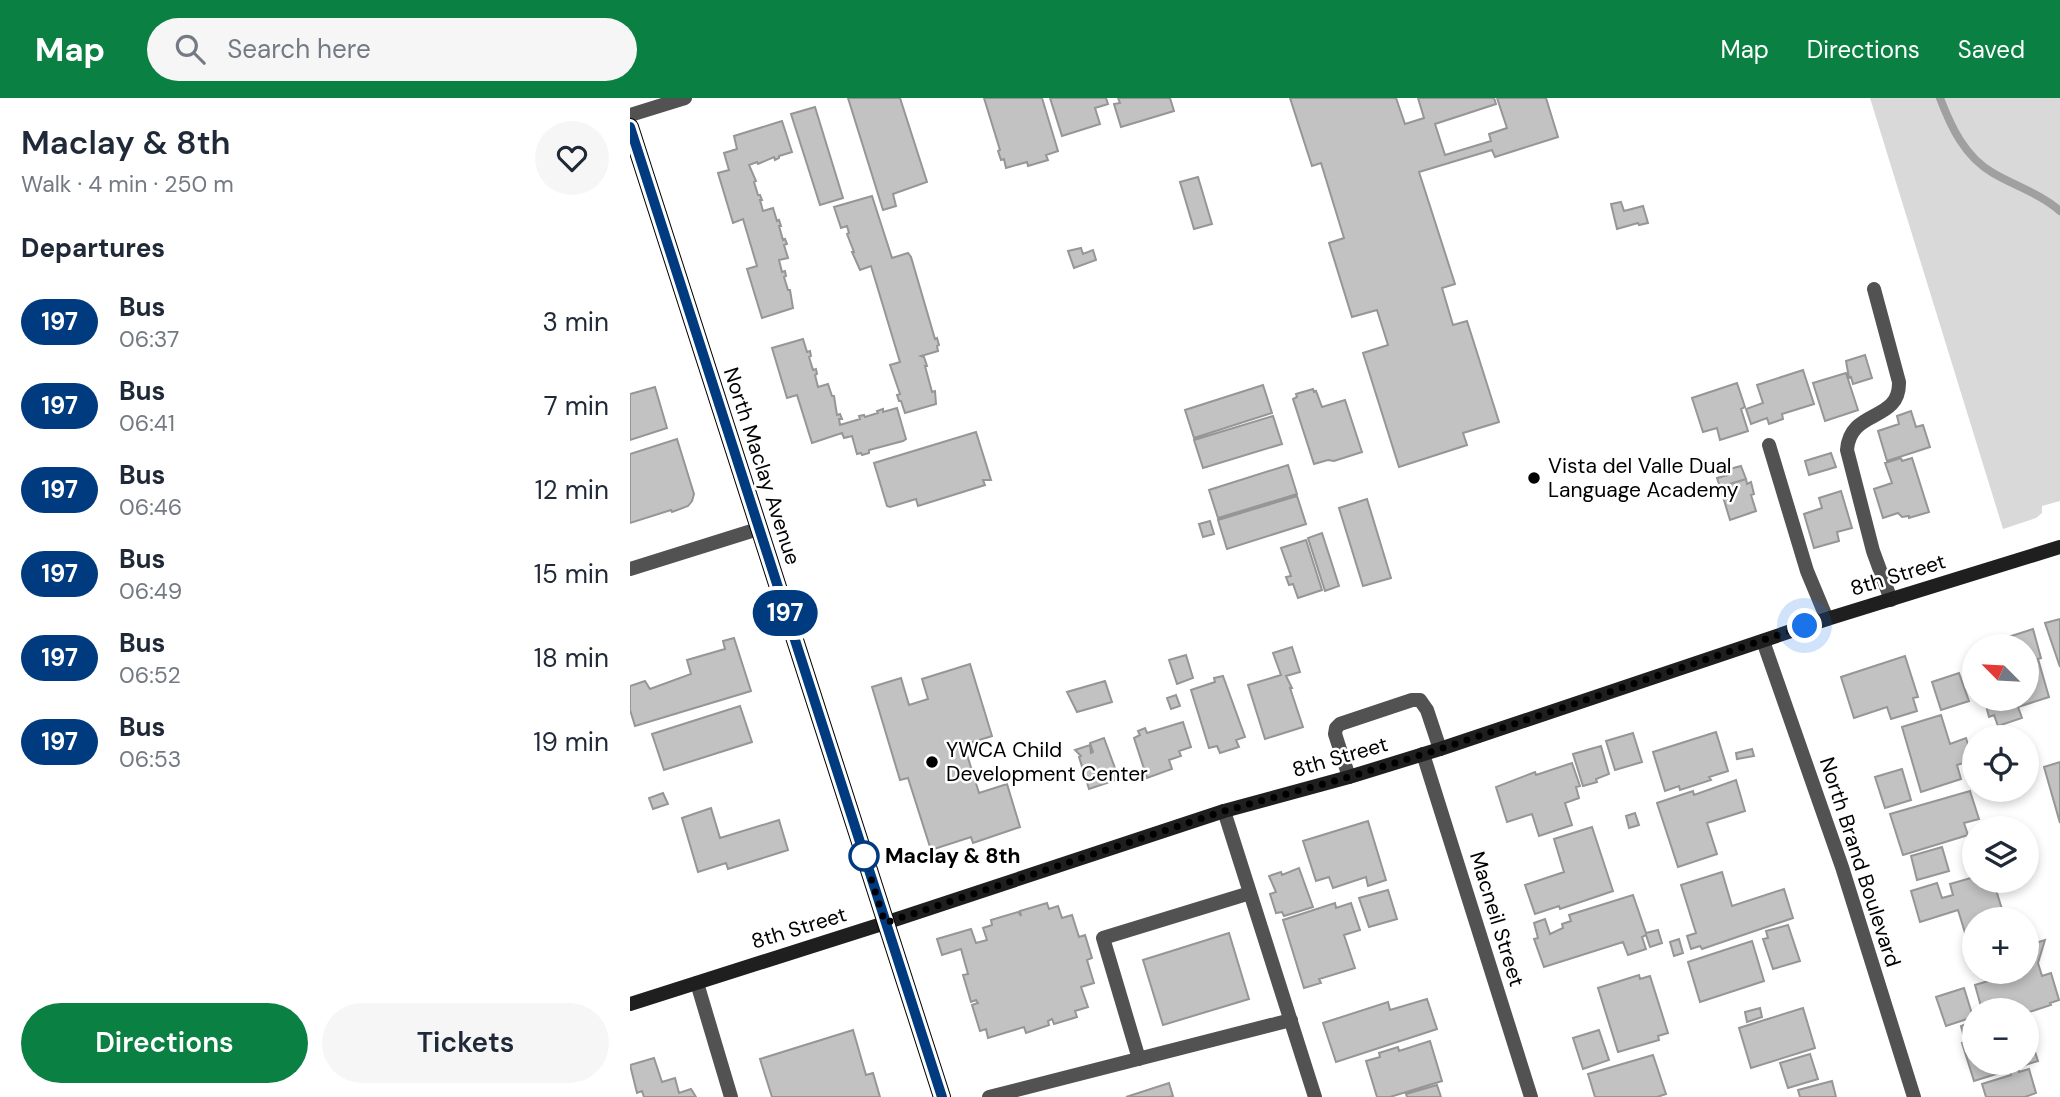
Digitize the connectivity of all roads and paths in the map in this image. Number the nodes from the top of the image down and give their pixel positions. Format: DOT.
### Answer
graph roads {
  1 [pos="685,98"];
  2 [pos="630,115"];
  3 [pos="630,127"];
  4 [pos="1874,289"];
  5 [pos="1769,446"];
  6 [pos="758,529"];
  7 [pos="2060,547"];
  8 [pos="630,569"];
  9 [pos="1891,600"];
  10 [pos="1827,619"];
  11 [pos="1763,641"];
  12 [pos="1440,749"];
  13 [pos="1423,754"];
  14 [pos="1349,777"];
  15 [pos="1224,811"];
  16 [pos="1250,893"];
  17 [pos="885,923"];
  18 [pos="697,983"];
  19 [pos="630,1004"];
  20 [pos="1291,1020"];
  21 [pos="1139,1059"];
  22 [pos="732,1097"];
  23 [pos="942,1097"];
  24 [pos="989,1097"];
  25 [pos="1315,1097"];
  26 [pos="1531,1097"];
  27 [pos="1914,1097"];
  1 -- 2 [label="street"];
  3 -- 6 [label="main road, North Maclay Avenue"];
  4 -- 9 [label="street"];
  5 -- 10 [label="street"];
  6 -- 8 [label="street"];
  6 -- 17 [label="main road, North Maclay Avenue"];
  7 -- 9 [label="street, 8th Street"];
  9 -- 10 [label="street, 8th Street"];
  10 -- 11 [label="street, 8th Street"];
  11 -- 12 [label="street, 8th Street"];
  11 -- 27 [label="street, North Brand Boulevard"];
  12 -- 13 [label="street, 8th Street"];
  12 -- 14 [label="street"];
  13 -- 14 [label="street, 8th Street"];
  13 -- 26 [label="street, Macneil Street"];
  14 -- 15 [label="street, 8th Street"];
  15 -- 16 [label="street"];
  15 -- 17 [label="street, 8th Street"];
  16 -- 20 [label="street"];
  16 -- 21 [label="street"];
  17 -- 18 [label="street, 8th Street"];
  17 -- 23 [label="main road, North Maclay Avenue"];
  18 -- 19 [label="street, 8th Street"];
  18 -- 22 [label="street"];
  20 -- 21 [label="street"];
  20 -- 25 [label="street"];
  21 -- 24 [label="street"];
}
